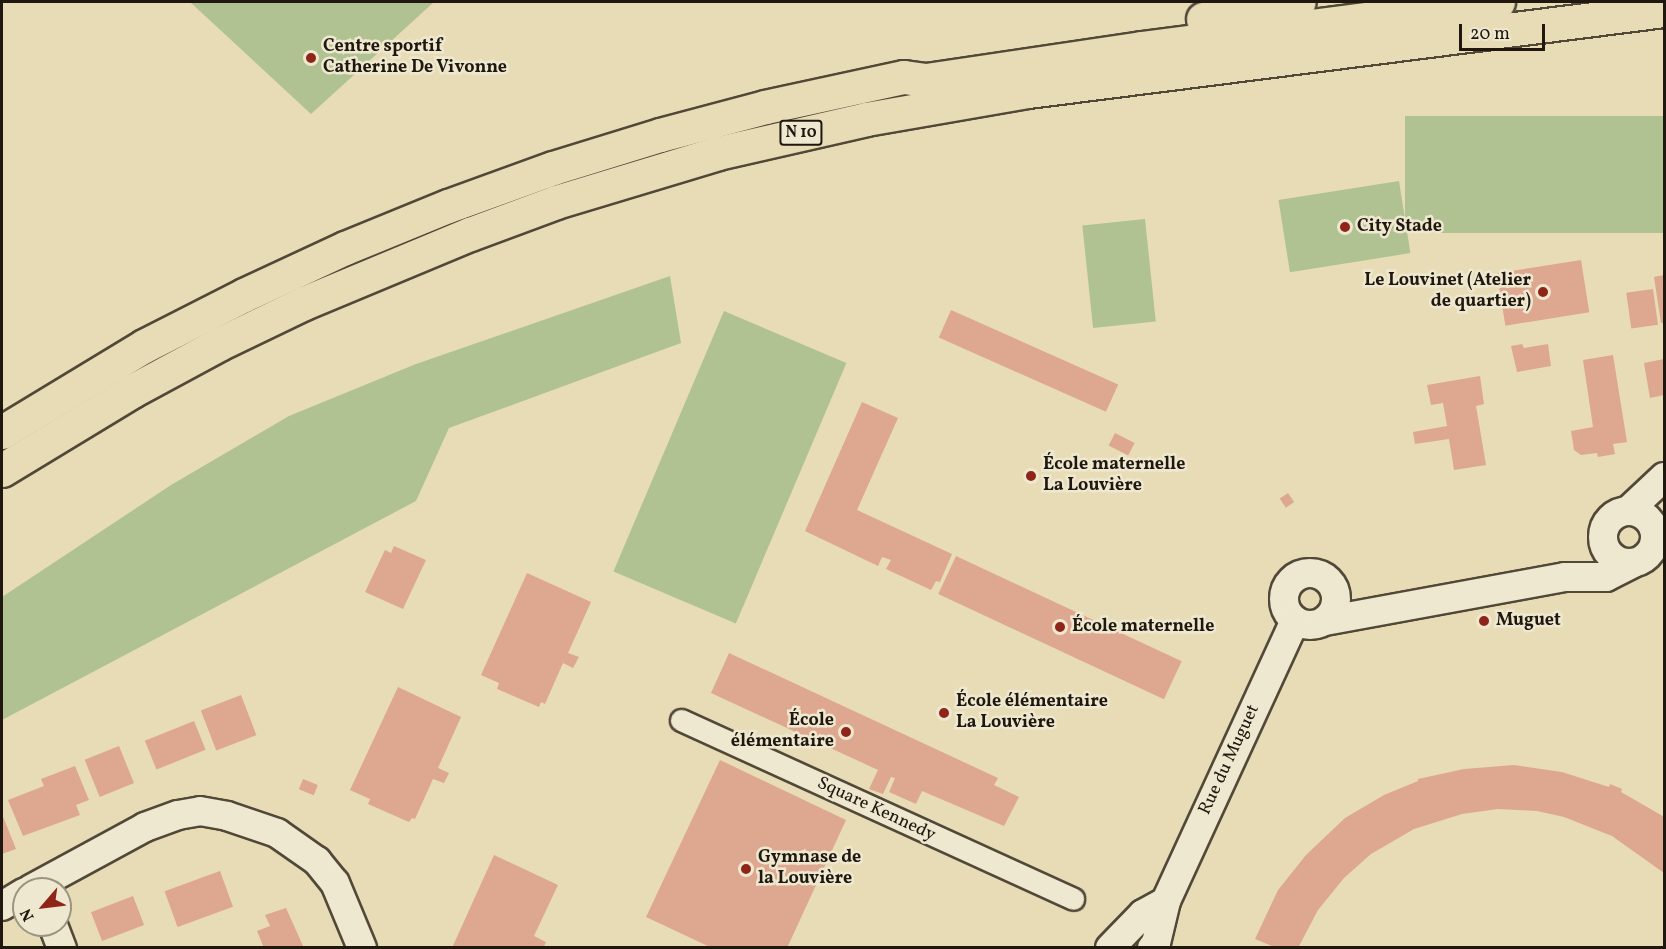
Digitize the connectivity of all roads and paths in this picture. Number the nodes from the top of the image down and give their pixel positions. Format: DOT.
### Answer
graph roads {
  1 [pos="1299,2"];
  2 [pos="1498,2"];
  3 [pos="1665,10"];
  4 [pos="904,77"];
  5 [pos="2,432"];
  6 [pos="2,470"];
  7 [pos="1665,477"];
  8 [pos="1649,522"];
  9 [pos="1603,541"];
  10 [pos="1647,562"];
  11 [pos="1565,577"];
  12 [pos="1335,591"];
  13 [pos="1392,607"];
  14 [pos="1295,621"];
  15 [pos="1325,621"];
  16 [pos="681,720"];
  17 [pos="55,877"];
  18 [pos="1073,898"];
  19 [pos="1166,901"];
  20 [pos="362,948"];
  21 [pos="1110,948"];
  22 [pos="1152,948"];
  1 -- 4 [label="main road"];
  2 -- 4 [label="main road, N 10"];
  3 -- 6 [label="main road, N 10"];
  4 -- 5 [label="main road, N 10"];
  7 -- 8 [label="street"];
  8 -- 9 [label="street"];
  8 -- 10 [label="street"];
  9 -- 10 [label="street"];
  9 -- 11 [label="street"];
  10 -- 11 [label="street"];
  11 -- 13 [label="street"];
  12 -- 13 [label="street"];
  12 -- 14 [label="street"];
  12 -- 15 [label="street"];
  13 -- 15 [label="street"];
  14 -- 15 [label="street"];
  14 -- 19 [label="street, Rue du Muguet"];
  16 -- 18 [label="street, Square Kennedy"];
  17 -- 20 [label="street"];
  19 -- 21 [label="street"];
  19 -- 22 [label="street, Rue du Muguet"];
}
